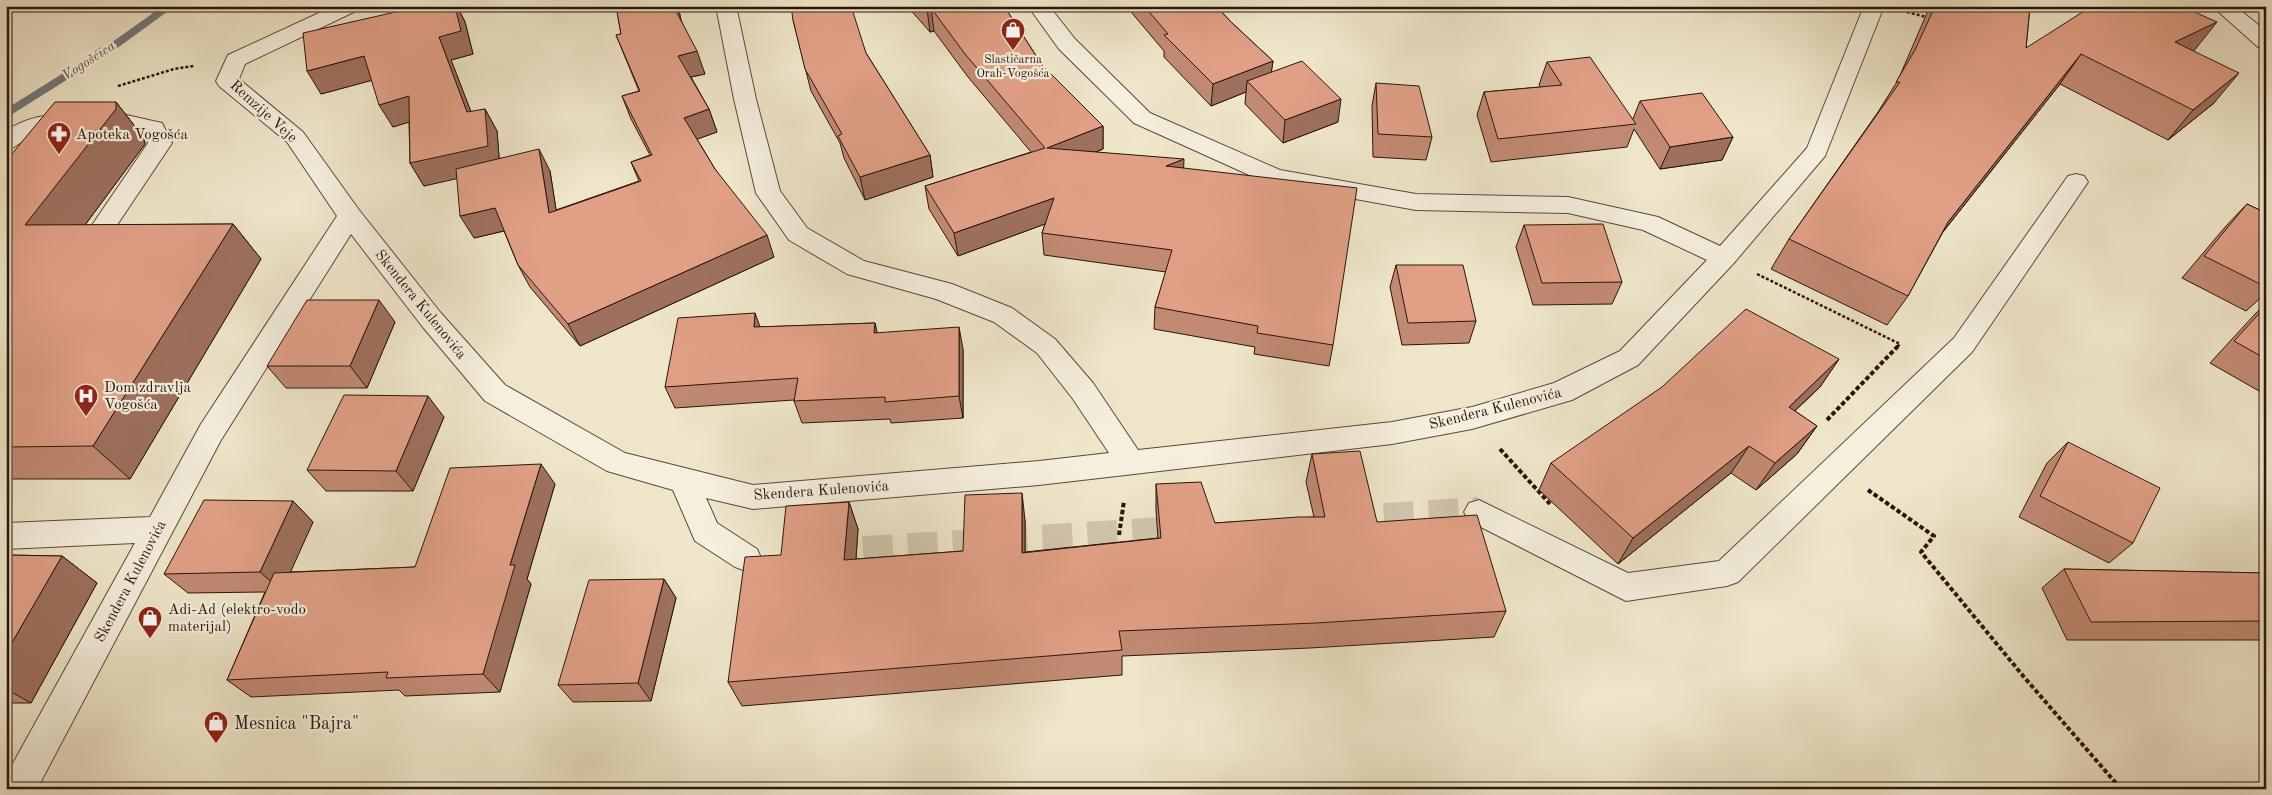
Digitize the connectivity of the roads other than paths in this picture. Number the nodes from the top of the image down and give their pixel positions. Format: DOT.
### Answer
graph roads {
  1 [pos="351,6"];
  2 [pos="726,6"];
  3 [pos="1038,6"];
  4 [pos="1874,6"];
  5 [pos="2222,6"];
  6 [pos="2266,42"];
  7 [pos="6,143"];
  8 [pos="2076,182"];
  9 [pos="350,216"];
  10 [pos="102,228"];
  11 [pos="1724,258"];
  12 [pos="1130,461"];
  13 [pos="684,481"];
  14 [pos="1478,512"];
  15 [pos="158,528"];
  16 [pos="6,536"];
  17 [pos="746,558"];
  18 [pos="18,789"];
  1 -- 9 [label="street, Remzije Veje"];
  2 -- 12 [label="street"];
  3 -- 11 [label="street"];
  4 -- 11 [label="street, Skendera Kulenovića"];
  5 -- 6 [label="street"];
  7 -- 10 [label="street"];
  8 -- 14 [label="street"];
  9 -- 13 [label="street, Skendera Kulenovića"];
  9 -- 15 [label="street, Skendera Kulenovića"];
  11 -- 12 [label="street, Skendera Kulenovića"];
  12 -- 13 [label="street, Skendera Kulenovića"];
  13 -- 17 [label="street"];
  15 -- 16 [label="street"];
  15 -- 18 [label="street, Skendera Kulenovića"];
}
